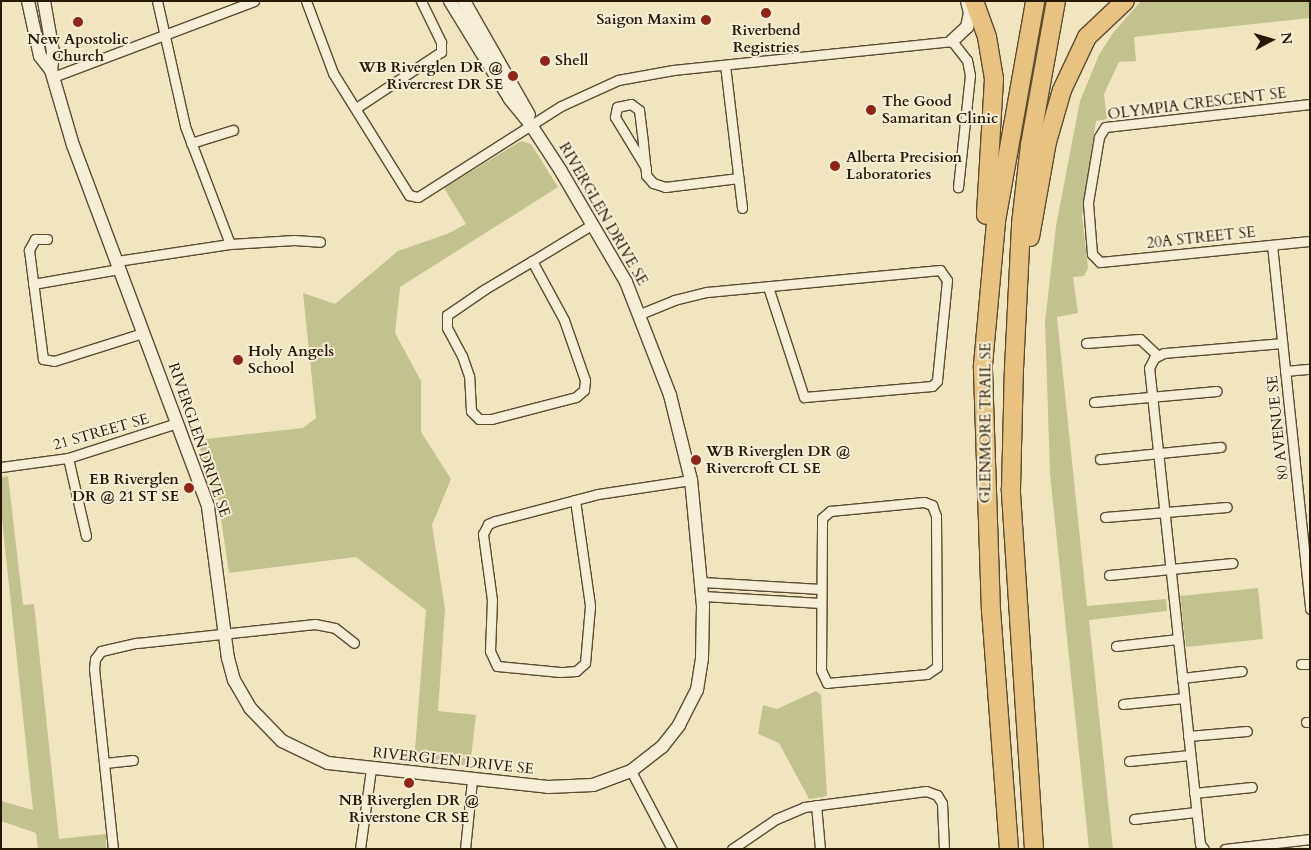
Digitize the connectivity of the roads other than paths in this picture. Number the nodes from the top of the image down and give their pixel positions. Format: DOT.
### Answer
graph roads {
  1 [pos="28,1"];
  2 [pos="44,1"];
  3 [pos="157,1"];
  4 [pos="254,1"];
  5 [pos="306,1"];
  6 [pos="421,1"];
  7 [pos="450,1"];
  8 [pos="464,1"];
  9 [pos="967,1"];
  10 [pos="974,1"];
  11 [pos="1035,1"];
  12 [pos="1056,1"];
  13 [pos="1125,1"];
  14 [pos="163,35"];
  15 [pos="952,41"];
  16 [pos="726,65"];
  17 [pos="52,73"];
  18 [pos="1310,104"];
  19 [pos="356,108"];
  20 [pos="532,125"];
  21 [pos="233,130"];
  22 [pos="191,143"];
  23 [pos="646,168"];
  24 [pos="738,178"];
  25 [pos="958,187"];
  26 [pos="742,208"];
  27 [pos="593,224"];
  28 [pos="47,238"];
  29 [pos="1310,241"];
  30 [pos="320,242"];
  31 [pos="230,244"];
  32 [pos="1272,245"];
  33 [pos="532,261"];
  34 [pos="1096,261"];
  35 [pos="118,265"];
  36 [pos="33,284"];
  37 [pos="768,287"];
  38 [pos="640,314"];
  39 [pos="143,332"];
  40 [pos="1282,342"];
  41 [pos="1086,344"];
  42 [pos="1157,355"];
  43 [pos="983,365"];
  44 [pos="1310,368"];
  45 [pos="1014,369"];
  46 [pos="1285,371"];
  47 [pos="1217,390"];
  48 [pos="1151,395"];
  49 [pos="1094,402"];
  50 [pos="177,423"];
  51 [pos="1220,447"];
  52 [pos="1157,454"];
  53 [pos="68,458"];
  54 [pos="1100,459"];
  55 [pos="1,467"];
  56 [pos="691,480"];
  57 [pos="1310,496"];
  58 [pos="1299,497"];
  59 [pos="575,500"];
  60 [pos="1227,507"];
  61 [pos="1164,511"];
  62 [pos="1105,517"];
  63 [pos="86,536"];
  64 [pos="1232,562"];
  65 [pos="1170,568"];
  66 [pos="1109,575"];
  67 [pos="702,582"];
  68 [pos="820,589"];
  69 [pos="703,596"];
  70 [pos="821,603"];
  71 [pos="1310,609"];
  72 [pos="224,634"];
  73 [pos="1178,639"];
  74 [pos="354,643"];
  75 [pos="1116,646"];
  76 [pos="1242,671"];
  77 [pos="1182,678"];
  78 [pos="1184,698"];
  79 [pos="1123,704"];
  80 [pos="1247,731"];
  81 [pos="1188,736"];
  82 [pos="1030,750"];
  83 [pos="1001,754"];
  84 [pos="1190,756"];
  85 [pos="133,760"];
  86 [pos="1129,760"];
  87 [pos="104,763"];
  88 [pos="371,769"];
  89 [pos="631,771"];
  90 [pos="472,780"];
  91 [pos="1252,787"];
  92 [pos="1194,793"];
  93 [pos="816,805"];
  94 [pos="1196,812"];
  95 [pos="1134,819"];
  96 [pos="1310,839"];
  97 [pos="113,849"];
  98 [pos="360,849"];
  99 [pos="465,849"];
  100 [pos="672,849"];
  101 [pos="732,849"];
  102 [pos="820,849"];
  103 [pos="944,849"];
  104 [pos="998,849"];
  105 [pos="1009,849"];
  106 [pos="1034,849"];
  107 [pos="1047,849"];
  108 [pos="1204,849"];
  109 [pos="1225,849"];
  1 -- 17 [label="street, RIVERGLEN DRIVE SE"];
  2 -- 17 [label="street, RIVERGLEN DRIVE SE"];
  3 -- 14 [label="street"];
  4 -- 14 [label="street"];
  5 -- 19 [label="street"];
  6 -- 19 [label="street"];
  7 -- 20 [label="street, RIVERGLEN DRIVE SE"];
  8 -- 20 [label="street, RIVERGLEN DRIVE SE"];
  9 -- 15 [label="street"];
  10 -- 43 [label="highway"];
  11 -- 43 [label="highway, GLENMORE TRAIL SE"];
  12 -- 45 [label="highway, GLENMORE TRAIL SE"];
  13 -- 45 [label="highway"];
  14 -- 17 [label="street"];
  14 -- 22 [label="street"];
  15 -- 16 [label="street"];
  15 -- 25 [label="street"];
  16 -- 20 [label="street"];
  16 -- 24 [label="street"];
  17 -- 35 [label="street, RIVERGLEN DRIVE SE"];
  18 -- 34 [label="street, OLYMPIA CRESCENT SE"];
  19 -- 20 [label="street"];
  20 -- 27 [label="street, RIVERGLEN DRIVE SE"];
  21 -- 22 [label="street"];
  22 -- 31 [label="street"];
  23 -- 23 [label="street"];
  23 -- 24 [label="street"];
  24 -- 26 [label="street"];
  27 -- 33 [label="street"];
  27 -- 38 [label="street, RIVERGLEN DRIVE SE"];
  28 -- 36 [label="street"];
  29 -- 32 [label="street, 20A STREET SE"];
  30 -- 31 [label="street"];
  31 -- 35 [label="street"];
  32 -- 34 [label="street, 20A STREET SE"];
  32 -- 40 [label="street, 80 AVENUE SE"];
  33 -- 33 [label="street"];
  35 -- 36 [label="street"];
  35 -- 39 [label="street, RIVERGLEN DRIVE SE"];
  36 -- 39 [label="street"];
  37 -- 37 [label="street"];
  37 -- 38 [label="street"];
  38 -- 56 [label="street, RIVERGLEN DRIVE SE"];
  39 -- 50 [label="street, RIVERGLEN DRIVE SE"];
  40 -- 42 [label="street"];
  40 -- 46 [label="street, 80 AVENUE SE"];
  41 -- 42 [label="street"];
  42 -- 48 [label="street"];
  43 -- 83 [label="highway, GLENMORE TRAIL SE"];
  44 -- 46 [label="street"];
  45 -- 82 [label="highway, GLENMORE TRAIL SE"];
  46 -- 58 [label="street, 80 AVENUE SE"];
  47 -- 48 [label="street"];
  48 -- 49 [label="street"];
  48 -- 52 [label="street"];
  50 -- 53 [label="street, 21 STREET SE"];
  50 -- 72 [label="street, RIVERGLEN DRIVE SE"];
  51 -- 52 [label="street"];
  52 -- 54 [label="street"];
  52 -- 61 [label="street"];
  53 -- 55 [label="street, 21 STREET SE"];
  53 -- 63 [label="street"];
  56 -- 59 [label="street"];
  56 -- 67 [label="street, RIVERGLEN DRIVE SE"];
  57 -- 58 [label="street"];
  58 -- 71 [label="street, 80 AVENUE SE"];
  59 -- 59 [label="street"];
  60 -- 61 [label="street"];
  61 -- 62 [label="street"];
  61 -- 65 [label="street"];
  64 -- 65 [label="street"];
  65 -- 66 [label="street"];
  65 -- 73 [label="street"];
  67 -- 68 [label="street"];
  67 -- 69 [label="street, RIVERGLEN DRIVE SE"];
  68 -- 70 [label="street"];
  68 -- 70 [label="street"];
  69 -- 70 [label="street"];
  69 -- 89 [label="street, RIVERGLEN DRIVE SE"];
  72 -- 74 [label="street"];
  72 -- 87 [label="street"];
  72 -- 88 [label="street, RIVERGLEN DRIVE SE"];
  73 -- 75 [label="street"];
  73 -- 77 [label="street"];
  76 -- 77 [label="street"];
  77 -- 78 [label="street"];
  78 -- 79 [label="street"];
  78 -- 81 [label="street"];
  80 -- 81 [label="street"];
  81 -- 84 [label="street"];
  82 -- 106 [label="highway, GLENMORE TRAIL SE"];
  82 -- 107 [label="highway"];
  83 -- 104 [label="highway"];
  83 -- 105 [label="highway, GLENMORE TRAIL SE"];
  84 -- 86 [label="street"];
  84 -- 92 [label="street"];
  85 -- 87 [label="street"];
  87 -- 97 [label="street"];
  88 -- 90 [label="street, RIVERGLEN DRIVE SE"];
  88 -- 98 [label="street"];
  89 -- 90 [label="street, RIVERGLEN DRIVE SE"];
  89 -- 100 [label="street"];
  90 -- 99 [label="street"];
  91 -- 92 [label="street"];
  92 -- 94 [label="street"];
  93 -- 101 [label="street"];
  93 -- 102 [label="street"];
  93 -- 103 [label="street"];
  94 -- 95 [label="street"];
  94 -- 108 [label="street"];
  96 -- 109 [label="street"];
}
